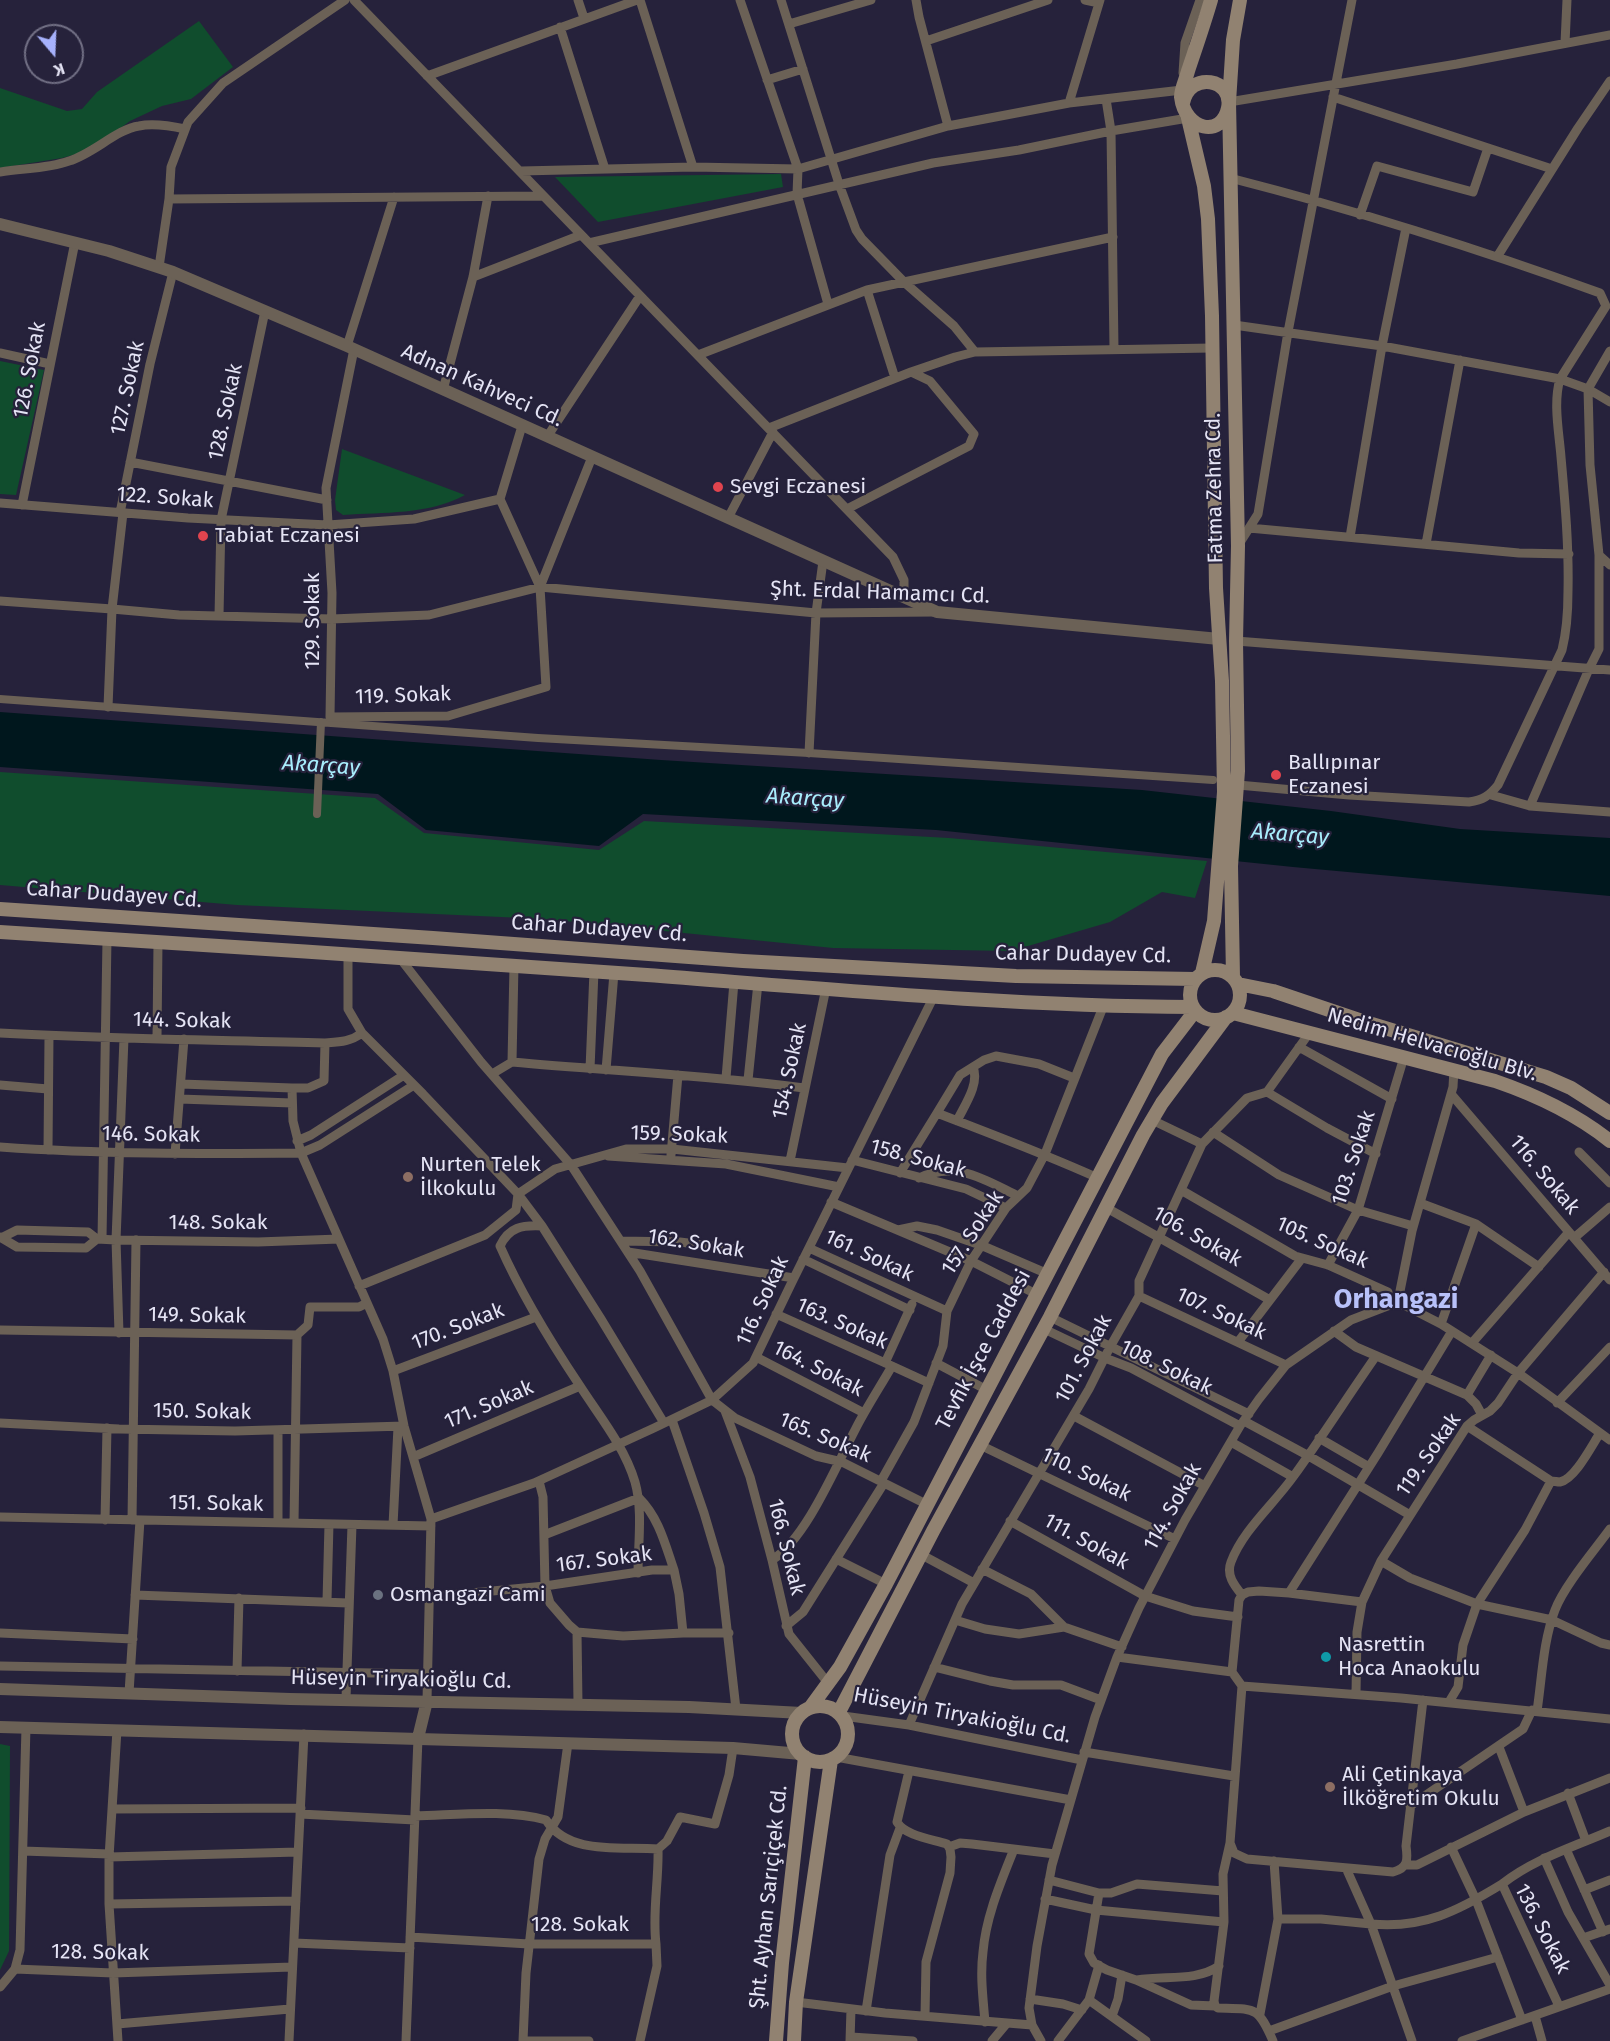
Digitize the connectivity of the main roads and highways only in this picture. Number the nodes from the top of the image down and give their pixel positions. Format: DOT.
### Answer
graph roads {
  1 [pos="1211,0"];
  2 [pos="1240,0"];
  3 [pos="1183,96"];
  4 [pos="1229,102"];
  5 [pos="1188,118"];
  6 [pos="1219,639"];
  7 [pos="1236,640"];
  8 [pos="1233,793"];
  9 [pos="1225,864"];
  10 [pos="0,909"];
  11 [pos="0,932"];
  12 [pos="1198,976"];
  13 [pos="1236,980"];
  14 [pos="1194,1009"];
  15 [pos="1230,1015"];
  16 [pos="1610,1113"];
  17 [pos="1610,1141"];
  18 [pos="1007,1352"];
  19 [pos="1025,1361"];
  20 [pos="806,1710"];
  21 [pos="841,1714"];
  22 [pos="803,1756"];
  23 [pos="834,1759"];
  24 [pos="776,2041"];
  25 [pos="794,2041"];
  1 -- 3 [label="main road"];
  2 -- 4 [label="main road, Fatma Zehra Cd."];
  3 -- 4 [label="main road"];
  3 -- 5 [label="main road"];
  4 -- 5 [label="main road"];
  4 -- 7 [label="main road, Fatma Zehra Cd."];
  5 -- 6 [label="main road, Fatma Zehra Cd."];
  6 -- 7 [label="main road"];
  6 -- 8 [label="main road, Fatma Zehra Cd."];
  7 -- 8 [label="main road, Fatma Zehra Cd."];
  8 -- 9 [label="main road, Fatma Zehra Cd."];
  9 -- 12 [label="main road, Fatma Zehra Cd."];
  9 -- 13 [label="main road, Fatma Zehra Cd."];
  10 -- 12 [label="main road, Cahar Dudayev Cd."];
  11 -- 14 [label="main road, Cahar Dudayev Cd."];
  12 -- 13 [label="main road"];
  12 -- 14 [label="main road"];
  13 -- 15 [label="main road"];
  13 -- 16 [label="main road, Nedim Helvacıoğlu Blv."];
  14 -- 15 [label="main road"];
  14 -- 18 [label="main road, Tevfik İşce Caddesi"];
  15 -- 17 [label="main road, Nedim Helvacıoğlu Blv."];
  15 -- 19 [label="main road, Tevfik İşce Caddesi"];
  18 -- 19 [label="main road"];
  18 -- 20 [label="main road, Tevfik İşce Caddesi"];
  19 -- 21 [label="main road, Tevfik İşce Caddesi"];
  20 -- 21 [label="main road, Hüseyin Tiryakioğlu Cd."];
  20 -- 22 [label="main road"];
  21 -- 23 [label="main road"];
  22 -- 23 [label="main road"];
  22 -- 24 [label="main road, Şht. Ayhan Sarıçiçek Cd."];
  23 -- 25 [label="main road, Şht. Ayhan Sarıçiçek Cd."];
}
